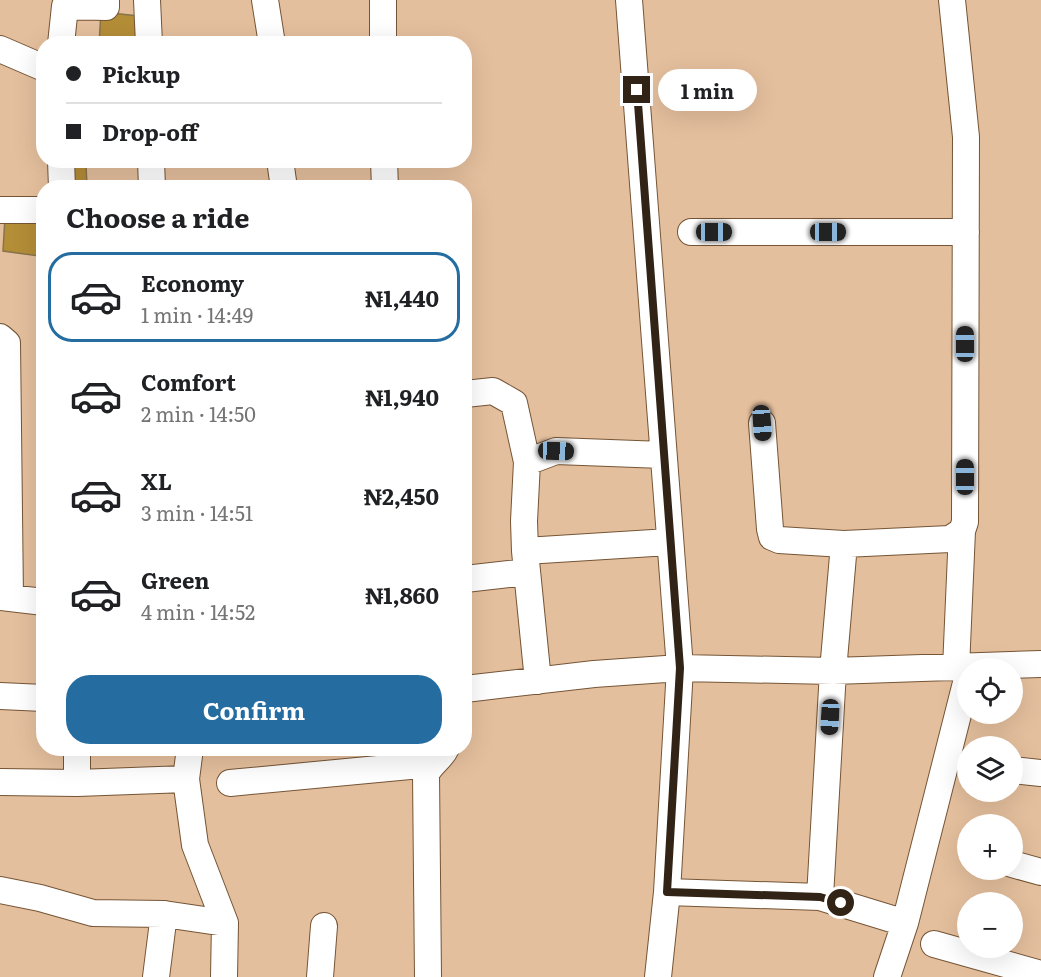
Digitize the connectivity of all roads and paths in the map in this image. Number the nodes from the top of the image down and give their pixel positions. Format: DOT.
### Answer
graph roads {
  1 [pos="106,0"];
  2 [pos="147,0"];
  3 [pos="265,0"];
  4 [pos="383,0"];
  5 [pos="629,0"];
  6 [pos="952,0"];
  7 [pos="62,36"];
  8 [pos="149,36"];
  9 [pos="271,36"];
  10 [pos="383,36"];
  11 [pos="0,49"];
  12 [pos="36,65"];
  13 [pos="0,210"];
  14 [pos="36,210"];
  15 [pos="691,232"];
  16 [pos="966,232"];
  17 [pos="0,337"];
  18 [pos="472,393"];
  19 [pos="762,423"];
  20 [pos="663,455"];
  21 [pos="527,462"];
  22 [pos="962,531"];
  23 [pos="669,542"];
  24 [pos="844,543"];
  25 [pos="526,562"];
  26 [pos="472,577"];
  27 [pos="5,598"];
  28 [pos="36,601"];
  29 [pos="965,658"];
  30 [pos="1041,664"];
  31 [pos="1023,665"];
  32 [pos="680,668"];
  33 [pos="957,670"];
  34 [pos="833,671"];
  35 [pos="538,681"];
  36 [pos="472,688"];
  37 [pos="0,696"];
  38 [pos="36,698"];
  39 [pos="960,724"];
  40 [pos="77,756"];
  41 [pos="189,756"];
  42 [pos="439,756"];
  43 [pos="956,764"];
  44 [pos="1023,771"];
  45 [pos="1041,773"];
  46 [pos="186,779"];
  47 [pos="0,782"];
  48 [pos="76,783"];
  49 [pos="230,783"];
  50 [pos="1023,867"];
  51 [pos="1041,872"];
  52 [pos="0,890"];
  53 [pos="667,892"];
  54 [pos="820,897"];
  55 [pos="164,914"];
  56 [pos="225,923"];
  57 [pos="905,923"];
  58 [pos="324,926"];
  59 [pos="934,944"];
  60 [pos="1041,974"];
  61 [pos="156,977"];
  62 [pos="224,977"];
  63 [pos="320,977"];
  64 [pos="428,977"];
  65 [pos="658,977"];
  66 [pos="887,977"];
  1 -- 7 [label="street"];
  2 -- 8 [label="street"];
  3 -- 9 [label="street"];
  4 -- 10 [label="street"];
  5 -- 20 [label="street"];
  6 -- 16 [label="street"];
  11 -- 12 [label="street"];
  13 -- 14 [label="street"];
  15 -- 16 [label="street"];
  16 -- 22 [label="street"];
  17 -- 27 [label="street"];
  18 -- 21 [label="street"];
  19 -- 24 [label="street"];
  20 -- 21 [label="street"];
  20 -- 23 [label="street"];
  21 -- 25 [label="street"];
  22 -- 24 [label="street"];
  22 -- 29 [label="street"];
  23 -- 25 [label="street"];
  23 -- 32 [label="street"];
  24 -- 34 [label="street"];
  25 -- 26 [label="street"];
  25 -- 35 [label="street"];
  27 -- 28 [label="street"];
  30 -- 31 [label="street"];
  32 -- 34 [label="street"];
  32 -- 35 [label="street"];
  32 -- 53 [label="street"];
  33 -- 34 [label="street"];
  34 -- 54 [label="street"];
  35 -- 36 [label="street"];
  37 -- 38 [label="street"];
  39 -- 43 [label="street"];
  40 -- 48 [label="street"];
  41 -- 46 [label="street"];
  42 -- 49 [label="street"];
  42 -- 64 [label="street"];
  43 -- 57 [label="street"];
  44 -- 45 [label="street"];
  46 -- 48 [label="street"];
  46 -- 56 [label="street"];
  47 -- 48 [label="street"];
  50 -- 51 [label="street"];
  52 -- 55 [label="street"];
  53 -- 54 [label="street"];
  53 -- 65 [label="street"];
  54 -- 57 [label="street"];
  55 -- 56 [label="street"];
  55 -- 61 [label="street"];
  56 -- 62 [label="street"];
  57 -- 66 [label="street"];
  58 -- 63 [label="street"];
  59 -- 60 [label="street"];
}
